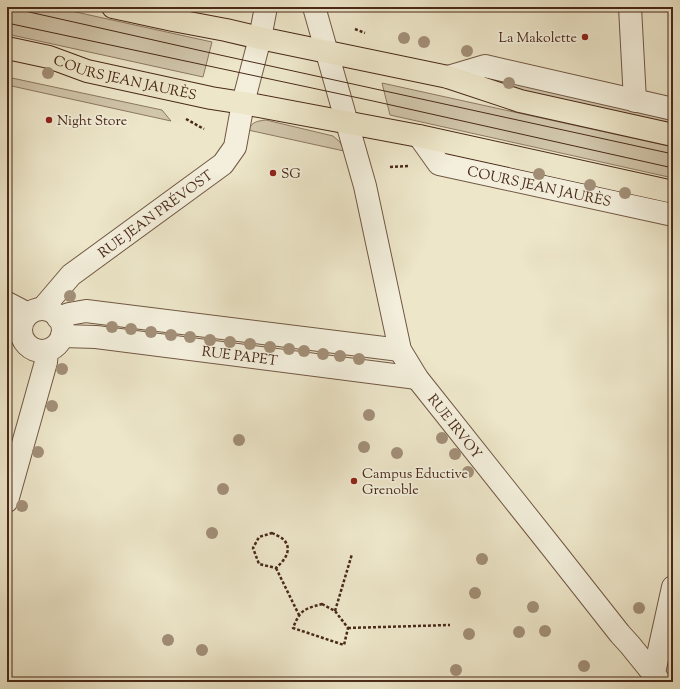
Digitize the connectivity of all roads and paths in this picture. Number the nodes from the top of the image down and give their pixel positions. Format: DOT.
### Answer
graph roads {
  1 [pos="113,7"];
  2 [pos="266,7"];
  3 [pos="314,7"];
  4 [pos="630,7"];
  5 [pos="174,14"];
  6 [pos="260,38"];
  7 [pos="7,48"];
  8 [pos="326,52"];
  9 [pos="448,77"];
  10 [pos="635,100"];
  11 [pos="243,103"];
  12 [pos="673,109"];
  13 [pos="346,122"];
  14 [pos="673,135"];
  15 [pos="418,136"];
  16 [pos="673,192"];
  17 [pos="673,215"];
  18 [pos="7,303"];
  19 [pos="38,327"];
  20 [pos="400,350"];
  21 [pos="417,378"];
  22 [pos="7,502"];
  23 [pos="352,554"];
  24 [pos="276,568"];
  25 [pos="673,587"];
  26 [pos="335,611"];
  27 [pos="299,614"];
  28 [pos="450,625"];
  29 [pos="348,628"];
  30 [pos="655,679"];
  1 -- 5 [label="main road"];
  2 -- 6 [label="street"];
  3 -- 8 [label="street"];
  4 -- 10 [label="street"];
  5 -- 6 [label="main road"];
  6 -- 8 [label="main road"];
  6 -- 11 [label="street"];
  7 -- 11 [label="main road, COURS JEAN JAURÈS"];
  8 -- 9 [label="main road"];
  8 -- 13 [label="street"];
  9 -- 10 [label="street"];
  9 -- 14 [label="main road"];
  10 -- 12 [label="street"];
  11 -- 13 [label="main road, COURS JEAN JAURÈS"];
  11 -- 19 [label="street, RUE JEAN PRÉVOST"];
  13 -- 15 [label="main road, COURS JEAN JAURÈS"];
  13 -- 20 [label="street, RUE IRVOY"];
  15 -- 16 [label="main road, COURS JEAN JAURÈS"];
  15 -- 17 [label="street, COURS JEAN JAURÈS"];
  18 -- 19 [label="street"];
  19 -- 20 [label="street, RUE PAPET"];
  19 -- 21 [label="street, RUE PAPET"];
  19 -- 22 [label="street"];
  20 -- 21 [label="street, RUE IRVOY"];
  21 -- 30 [label="street, RUE IRVOY"];
  23 -- 26 [label="path"];
  24 -- 24 [label="path"];
  24 -- 27 [label="path"];
  25 -- 30 [label="street"];
  26 -- 27 [label="path"];
  26 -- 29 [label="path"];
  27 -- 29 [label="path"];
  28 -- 29 [label="path"];
}
